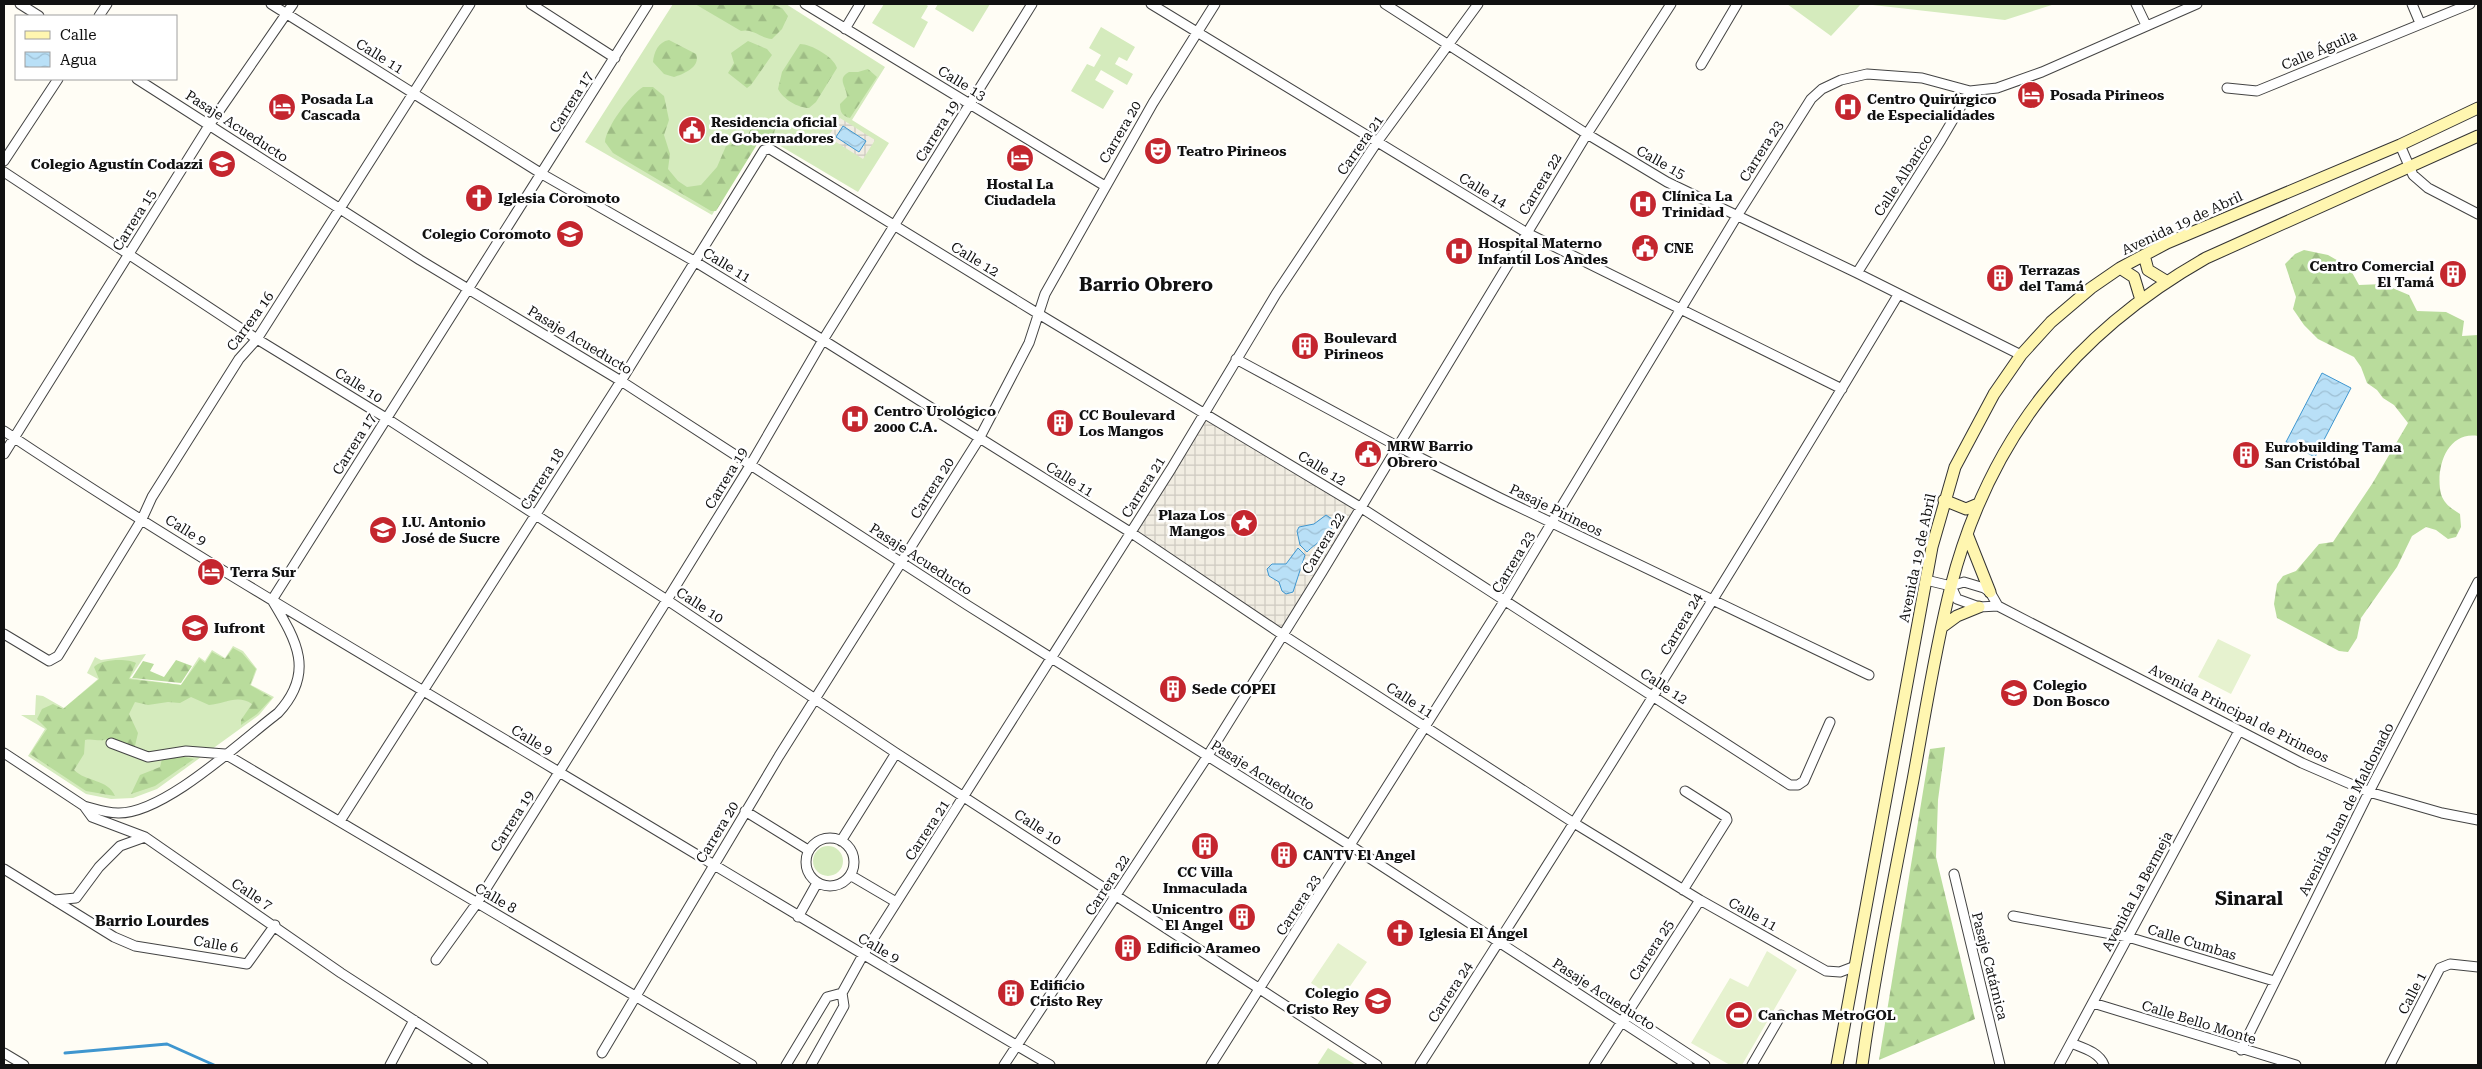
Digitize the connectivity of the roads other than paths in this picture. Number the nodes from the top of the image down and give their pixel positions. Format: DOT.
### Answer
graph roads {
  1 [pos="20,4"];
  2 [pos="107,4"];
  3 [pos="271,4"];
  4 [pos="293,4"];
  5 [pos="470,4"];
  6 [pos="530,4"];
  7 [pos="648,4"];
  8 [pos="805,4"];
  9 [pos="860,4"];
  10 [pos="1032,4"];
  11 [pos="1151,4"];
  12 [pos="1215,4"];
  13 [pos="1385,4"];
  14 [pos="1478,4"];
  15 [pos="1671,4"];
  16 [pos="1737,4"];
  17 [pos="2136,4"];
  18 [pos="2197,4"];
  19 [pos="2412,4"];
  20 [pos="2470,4"];
  21 [pos="287,14"];
  22 [pos="37,15"];
  23 [pos="100,15"];
  24 [pos="2420,23"];
  25 [pos="2146,25"];
  26 [pos="845,29"];
  27 [pos="1196,32"];
  28 [pos="1449,45"];
  29 [pos="614,58"];
  30 [pos="1701,65"];
  31 [pos="57,80"];
  32 [pos="139,80"];
  33 [pos="2227,88"];
  34 [pos="1970,91"];
  35 [pos="414,94"];
  36 [pos="970,104"];
  37 [pos="2478,108"];
  38 [pos="210,124"];
  39 [pos="1587,134"];
  40 [pos="2478,136"];
  41 [pos="1377,142"];
  42 [pos="2400,145"];
  43 [pos="764,150"];
  44 [pos="4,161"];
  45 [pos="2410,167"];
  46 [pos="4,172"];
  47 [pos="542,174"];
  48 [pos="1105,186"];
  49 [pos="340,210"];
  50 [pos="2478,214"];
  51 [pos="1737,216"];
  52 [pos="894,226"];
  53 [pos="1527,233"];
  54 [pos="129,254"];
  55 [pos="2144,255"];
  56 [pos="694,261"];
  57 [pos="2120,268"];
  58 [pos="1857,273"];
  59 [pos="2166,281"];
  60 [pos="468,290"];
  61 [pos="1898,294"];
  62 [pos="2141,300"];
  63 [pos="1680,310"];
  64 [pos="1037,313"];
  65 [pos="257,339"];
  66 [pos="824,340"];
  67 [pos="2021,355"];
  68 [pos="1236,359"];
  69 [pos="621,380"];
  70 [pos="1842,389"];
  71 [pos="1204,412"];
  72 [pos="386,418"];
  73 [pos="4,431"];
  74 [pos="14,438"];
  75 [pos="980,439"];
  76 [pos="1397,446"];
  77 [pos="4,454"];
  78 [pos="751,464"];
  79 [pos="1944,500"];
  80 [pos="1978,504"];
  81 [pos="1360,507"];
  82 [pos="536,515"];
  83 [pos="142,519"];
  84 [pos="1552,523"];
  85 [pos="1130,532"];
  86 [pos="1967,534"];
  87 [pos="901,563"];
  88 [pos="1926,580"];
  89 [pos="2478,582"];
  90 [pos="1951,586"];
  91 [pos="1990,592"];
  92 [pos="272,600"];
  93 [pos="667,600"];
  94 [pos="1506,600"];
  95 [pos="1711,600"];
  96 [pos="1998,606"];
  97 [pos="1979,607"];
  98 [pos="1942,626"];
  99 [pos="4,634"];
  100 [pos="1283,635"];
  101 [pos="1051,658"];
  102 [pos="1869,675"];
  103 [pos="423,691"];
  104 [pos="1655,696"];
  105 [pos="815,698"];
  106 [pos="1830,722"];
  107 [pos="1426,727"];
  108 [pos="2239,730"];
  109 [pos="111,743"];
  110 [pos="896,753"];
  111 [pos="4,754"];
  112 [pos="225,754"];
  113 [pos="1207,757"];
  114 [pos="559,772"];
  115 [pos="1685,792"];
  116 [pos="2369,792"];
  117 [pos="965,796"];
  118 [pos="84,806"];
  119 [pos="745,811"];
  120 [pos="2478,820"];
  121 [pos="340,821"];
  122 [pos="1574,823"];
  123 [pos="145,837"];
  124 [pos="841,841"];
  125 [pos="1351,846"];
  126 [pos="808,850"];
  127 [pos="712,865"];
  128 [pos="4,869"];
  129 [pos="1954,874"];
  130 [pos="850,875"];
  131 [pos="818,883"];
  132 [pos="1683,890"];
  133 [pos="1118,895"];
  134 [pos="54,900"];
  135 [pos="1700,900"];
  136 [pos="896,902"];
  137 [pos="477,903"];
  138 [pos="2013,916"];
  139 [pos="798,917"];
  140 [pos="275,925"];
  141 [pos="2128,937"];
  142 [pos="1498,942"];
  143 [pos="863,955"];
  144 [pos="436,960"];
  145 [pos="1854,967"];
  146 [pos="2478,967"];
  147 [pos="2274,981"];
  148 [pos="1260,989"];
  149 [pos="842,993"];
  150 [pos="636,996"];
  151 [pos="2093,1003"];
  152 [pos="1627,1014"];
  153 [pos="1781,1014"];
  154 [pos="414,1020"];
  155 [pos="1622,1022"];
  156 [pos="2071,1042"];
  157 [pos="1016,1045"];
  158 [pos="2240,1050"];
  159 [pos="4,1053"];
  160 [pos="602,1053"];
  161 [pos="1864,1063"];
  162 [pos="24,1065"];
  163 [pos="390,1065"];
  164 [pos="483,1065"];
  165 [pos="752,1065"];
  166 [pos="786,1065"];
  167 [pos="810,1065"];
  168 [pos="1004,1065"];
  169 [pos="1050,1065"];
  170 [pos="1212,1065"];
  171 [pos="1377,1065"];
  172 [pos="1420,1065"];
  173 [pos="1594,1065"];
  174 [pos="1688,1065"];
  175 [pos="1706,1065"];
  176 [pos="1752,1065"];
  177 [pos="1837,1065"];
  178 [pos="2000,1065"];
  179 [pos="2059,1065"];
  180 [pos="2104,1065"];
  181 [pos="2296,1065"];
  182 [pos="2390,1065"];
  1 -- 22 [label="street"];
  2 -- 23 [label="street"];
  3 -- 21 [label="street, Calle 11"];
  4 -- 21 [label="street, Carrera 15"];
  5 -- 35 [label="street, Carrera 16"];
  6 -- 29 [label="street"];
  7 -- 29 [label="street, Carrera 17"];
  8 -- 26 [label="street, Calle 13"];
  9 -- 26 [label="street"];
  10 -- 36 [label="street, Carrera 19"];
  11 -- 27 [label="street, Calle 14"];
  12 -- 27 [label="street, Carrera 20"];
  13 -- 28 [label="street, Calle 15"];
  14 -- 28 [label="street, Carrera 21"];
  15 -- 39 [label="street, Carrera 22"];
  16 -- 30 [label="street"];
  17 -- 25 [label="street"];
  18 -- 25 [label="street"];
  19 -- 24 [label="street"];
  20 -- 24 [label="street, Calle Águila"];
  21 -- 35 [label="street, Calle 11"];
  21 -- 38 [label="street, Carrera 15"];
  24 -- 33 [label="street, Calle Águila"];
  25 -- 34 [label="street"];
  26 -- 36 [label="street, Calle 13"];
  27 -- 41 [label="street, Calle 14"];
  27 -- 48 [label="street, Carrera 20"];
  28 -- 39 [label="street, Calle 15"];
  28 -- 41 [label="street, Carrera 21"];
  29 -- 47 [label="street, Carrera 17"];
  31 -- 44 [label="street"];
  32 -- 38 [label="street, Pasaje Acueducto"];
  34 -- 51 [label="street, Carrera 23"];
  34 -- 58 [label="street, Calle Albarico"];
  35 -- 47 [label="street, Calle 11"];
  35 -- 49 [label="street, Carrera 16"];
  36 -- 48 [label="street, Calle 13"];
  36 -- 52 [label="street, Carrera 19"];
  37 -- 42 [label="main road, Avenida 19 de Abril"];
  38 -- 49 [label="street, Pasaje Acueducto"];
  38 -- 54 [label="street, Carrera 15"];
  39 -- 51 [label="street, Calle 15"];
  39 -- 53 [label="street, Carrera 22"];
  40 -- 45 [label="main road"];
  41 -- 53 [label="street, Calle 14"];
  41 -- 68 [label="street, Carrera 21"];
  42 -- 45 [label="street"];
  42 -- 55 [label="main road, Avenida 19 de Abril"];
  43 -- 52 [label="street, Calle 12"];
  43 -- 56 [label="street, Carrera 18"];
  45 -- 50 [label="street"];
  45 -- 59 [label="main road"];
  46 -- 54 [label="street, Calle 10"];
  47 -- 56 [label="street, Calle 11"];
  47 -- 60 [label="street, Carrera 17"];
  48 -- 64 [label="street, Carrera 20"];
  49 -- 60 [label="street, Pasaje Acueducto"];
  49 -- 65 [label="street, Carrera 16"];
  51 -- 58 [label="street, Calle 15"];
  51 -- 63 [label="street, Carrera 23"];
  52 -- 64 [label="street, Calle 12"];
  52 -- 66 [label="street, Carrera 19"];
  53 -- 63 [label="street, Calle 14"];
  53 -- 76 [label="street, Carrera 22"];
  54 -- 65 [label="street, Calle 10"];
  54 -- 74 [label="street, Carrera 15"];
  55 -- 57 [label="main road, Avenida 19 de Abril"];
  55 -- 59 [label="main road"];
  56 -- 66 [label="street, Calle 11"];
  56 -- 69 [label="street, Carrera 18"];
  57 -- 62 [label="main road"];
  57 -- 67 [label="main road, Avenida 19 de Abril"];
  58 -- 61 [label="street, Calle 15"];
  59 -- 62 [label="main road"];
  60 -- 69 [label="street, Pasaje Acueducto"];
  60 -- 72 [label="street, Carrera 17"];
  61 -- 67 [label="street, Calle 15"];
  61 -- 70 [label="street, Carrera 24"];
  62 -- 80 [label="main road"];
  63 -- 70 [label="street, Calle 14"];
  63 -- 84 [label="street, Carrera 23"];
  64 -- 71 [label="street, Calle 12"];
  64 -- 75 [label="street, Carrera 20"];
  65 -- 72 [label="street, Calle 10"];
  65 -- 83 [label="street, Carrera 16"];
  66 -- 75 [label="street, Calle 11"];
  66 -- 78 [label="street, Carrera 19"];
  67 -- 79 [label="main road, Avenida 19 de Abril"];
  68 -- 71 [label="street, Carrera 21"];
  68 -- 76 [label="street, Pasaje Pirineos"];
  69 -- 78 [label="street, Pasaje Acueducto"];
  69 -- 82 [label="street, Carrera 18"];
  70 -- 95 [label="street, Carrera 24"];
  71 -- 81 [label="street, Calle 12"];
  71 -- 85 [label="street, Carrera 21"];
  72 -- 82 [label="street, Calle 10"];
  72 -- 92 [label="street, Carrera 17"];
  73 -- 74 [label="street, Calle 9"];
  74 -- 77 [label="street, Carrera 15"];
  74 -- 83 [label="street, Calle 9"];
  75 -- 85 [label="street, Calle 11"];
  75 -- 87 [label="street, Carrera 20"];
  76 -- 81 [label="street, Carrera 22"];
  76 -- 84 [label="street, Pasaje Pirineos"];
  78 -- 87 [label="street, Pasaje Acueducto"];
  78 -- 93 [label="street, Carrera 19"];
  79 -- 80 [label="main road"];
  79 -- 88 [label="main road, Avenida 19 de Abril"];
  80 -- 86 [label="main road"];
  81 -- 94 [label="street, Calle 12"];
  81 -- 100 [label="street, Carrera 22"];
  82 -- 93 [label="street, Calle 10"];
  82 -- 103 [label="street, Carrera 18"];
  83 -- 92 [label="street, Calle 9"];
  83 -- 99 [label="street, Carrera 16"];
  84 -- 94 [label="street, Carrera 23"];
  84 -- 95 [label="street, Pasaje Pirineos"];
  85 -- 100 [label="street, Calle 11"];
  85 -- 101 [label="street, Carrera 21"];
  86 -- 90 [label="main road"];
  86 -- 91 [label="main road"];
  87 -- 101 [label="street, Pasaje Acueducto"];
  87 -- 105 [label="street, Carrera 20"];
  88 -- 90 [label="street"];
  88 -- 145 [label="main road, Avenida 19 de Abril"];
  89 -- 116 [label="street, Avenida Juan de Maldonado"];
  90 -- 91 [label="street"];
  90 -- 97 [label="street"];
  90 -- 98 [label="main road"];
  91 -- 96 [label="street"];
  92 -- 103 [label="street, Calle 9"];
  92 -- 112 [label="street"];
  93 -- 105 [label="street, Calle 10"];
  93 -- 114 [label="street, Carrera 19"];
  94 -- 104 [label="street, Calle 12"];
  94 -- 107 [label="street, Carrera 23"];
  95 -- 102 [label="street, Pasaje Pirineos"];
  95 -- 104 [label="street, Carrera 24"];
  96 -- 97 [label="street"];
  96 -- 108 [label="street, Avenida Principal de Pirineos"];
  97 -- 98 [label="main road"];
  98 -- 161 [label="main road"];
  100 -- 107 [label="street, Calle 11"];
  100 -- 113 [label="street, Carrera 22"];
  101 -- 113 [label="street, Pasaje Acueducto"];
  101 -- 117 [label="street, Carrera 21"];
  103 -- 114 [label="street, Calle 9"];
  103 -- 121 [label="street, Carrera 18"];
  104 -- 106 [label="street, Calle 12"];
  104 -- 122 [label="street, Carrera 24"];
  105 -- 110 [label="street, Calle 10"];
  105 -- 119 [label="street, Carrera 20"];
  107 -- 122 [label="street, Calle 11"];
  107 -- 125 [label="street, Carrera 23"];
  108 -- 116 [label="street, Avenida Principal de Pirineos"];
  108 -- 141 [label="street, Avenida La Bermeja"];
  109 -- 112 [label="street"];
  110 -- 117 [label="street, Calle 10"];
  110 -- 124 [label="street"];
  111 -- 118 [label="street, Calle 7"];
  112 -- 118 [label="street"];
  112 -- 121 [label="street, Calle 8"];
  113 -- 125 [label="street, Pasaje Acueducto"];
  113 -- 133 [label="street, Carrera 22"];
  114 -- 127 [label="street, Calle 9"];
  114 -- 137 [label="street, Carrera 19"];
  115 -- 132 [label="street"];
  116 -- 120 [label="street, Avenida Principal de Pirineos"];
  116 -- 147 [label="street, Avenida Juan de Maldonado"];
  117 -- 133 [label="street, Calle 10"];
  117 -- 136 [label="street, Carrera 21"];
  118 -- 123 [label="street, Calle 7"];
  119 -- 126 [label="street"];
  119 -- 127 [label="street, Carrera 20"];
  121 -- 137 [label="street, Calle 8"];
  122 -- 132 [label="street, Calle 11"];
  122 -- 142 [label="street, Carrera 24"];
  123 -- 134 [label="street"];
  123 -- 140 [label="street, Calle 7"];
  124 -- 126 [label="street"];
  124 -- 130 [label="street"];
  125 -- 142 [label="street, Pasaje Acueducto"];
  125 -- 148 [label="street, Carrera 23"];
  126 -- 131 [label="street"];
  127 -- 139 [label="street, Calle 9"];
  127 -- 150 [label="street, Carrera 20"];
  128 -- 134 [label="street, Calle 6"];
  129 -- 178 [label="street, Pasaje Catárnica"];
  130 -- 131 [label="street"];
  130 -- 136 [label="street"];
  131 -- 139 [label="street"];
  132 -- 135 [label="street, Calle 11"];
  133 -- 148 [label="street, Calle 10"];
  133 -- 157 [label="street, Carrera 22"];
  134 -- 140 [label="street, Calle 6"];
  135 -- 145 [label="street, Calle 11"];
  135 -- 152 [label="street, Carrera 25"];
  136 -- 143 [label="street, Carrera 21"];
  137 -- 144 [label="street, Carrera 19"];
  137 -- 150 [label="street, Calle 8"];
  138 -- 141 [label="street, Calle Cumbas"];
  139 -- 143 [label="street, Calle 9"];
  140 -- 154 [label="street, Calle 7"];
  141 -- 147 [label="street, Calle Cumbas"];
  141 -- 151 [label="street, Avenida La Bermeja"];
  142 -- 155 [label="street, Pasaje Acueducto"];
  142 -- 172 [label="street, Carrera 24"];
  143 -- 149 [label="street, Carrera 21"];
  143 -- 157 [label="street, Calle 9"];
  145 -- 177 [label="main road, Avenida 19 de Abril"];
  146 -- 182 [label="street, Calle 1"];
  147 -- 158 [label="street, Avenida Juan de Maldonado"];
  148 -- 170 [label="street, Carrera 23"];
  148 -- 171 [label="street, Calle 10"];
  149 -- 166 [label="street, Carrera 21"];
  149 -- 167 [label="street, Carrera 21"];
  150 -- 160 [label="street, Carrera 20"];
  150 -- 165 [label="street, Calle 8"];
  151 -- 156 [label="street, Avenida La Bermeja"];
  151 -- 158 [label="street, Calle Bello Monte"];
  152 -- 155 [label="street, Carrera 25"];
  152 -- 175 [label="street"];
  153 -- 176 [label="street"];
  154 -- 163 [label="street"];
  154 -- 164 [label="street, Calle 7"];
  155 -- 173 [label="street, Carrera 25"];
  155 -- 174 [label="street, Pasaje Acueducto"];
  156 -- 179 [label="street, Avenida La Bermeja"];
  156 -- 180 [label="street"];
  157 -- 168 [label="street, Carrera 22"];
  157 -- 169 [label="street, Calle 9"];
  158 -- 181 [label="street, Calle Bello Monte"];
  159 -- 162 [label="street"];
}
